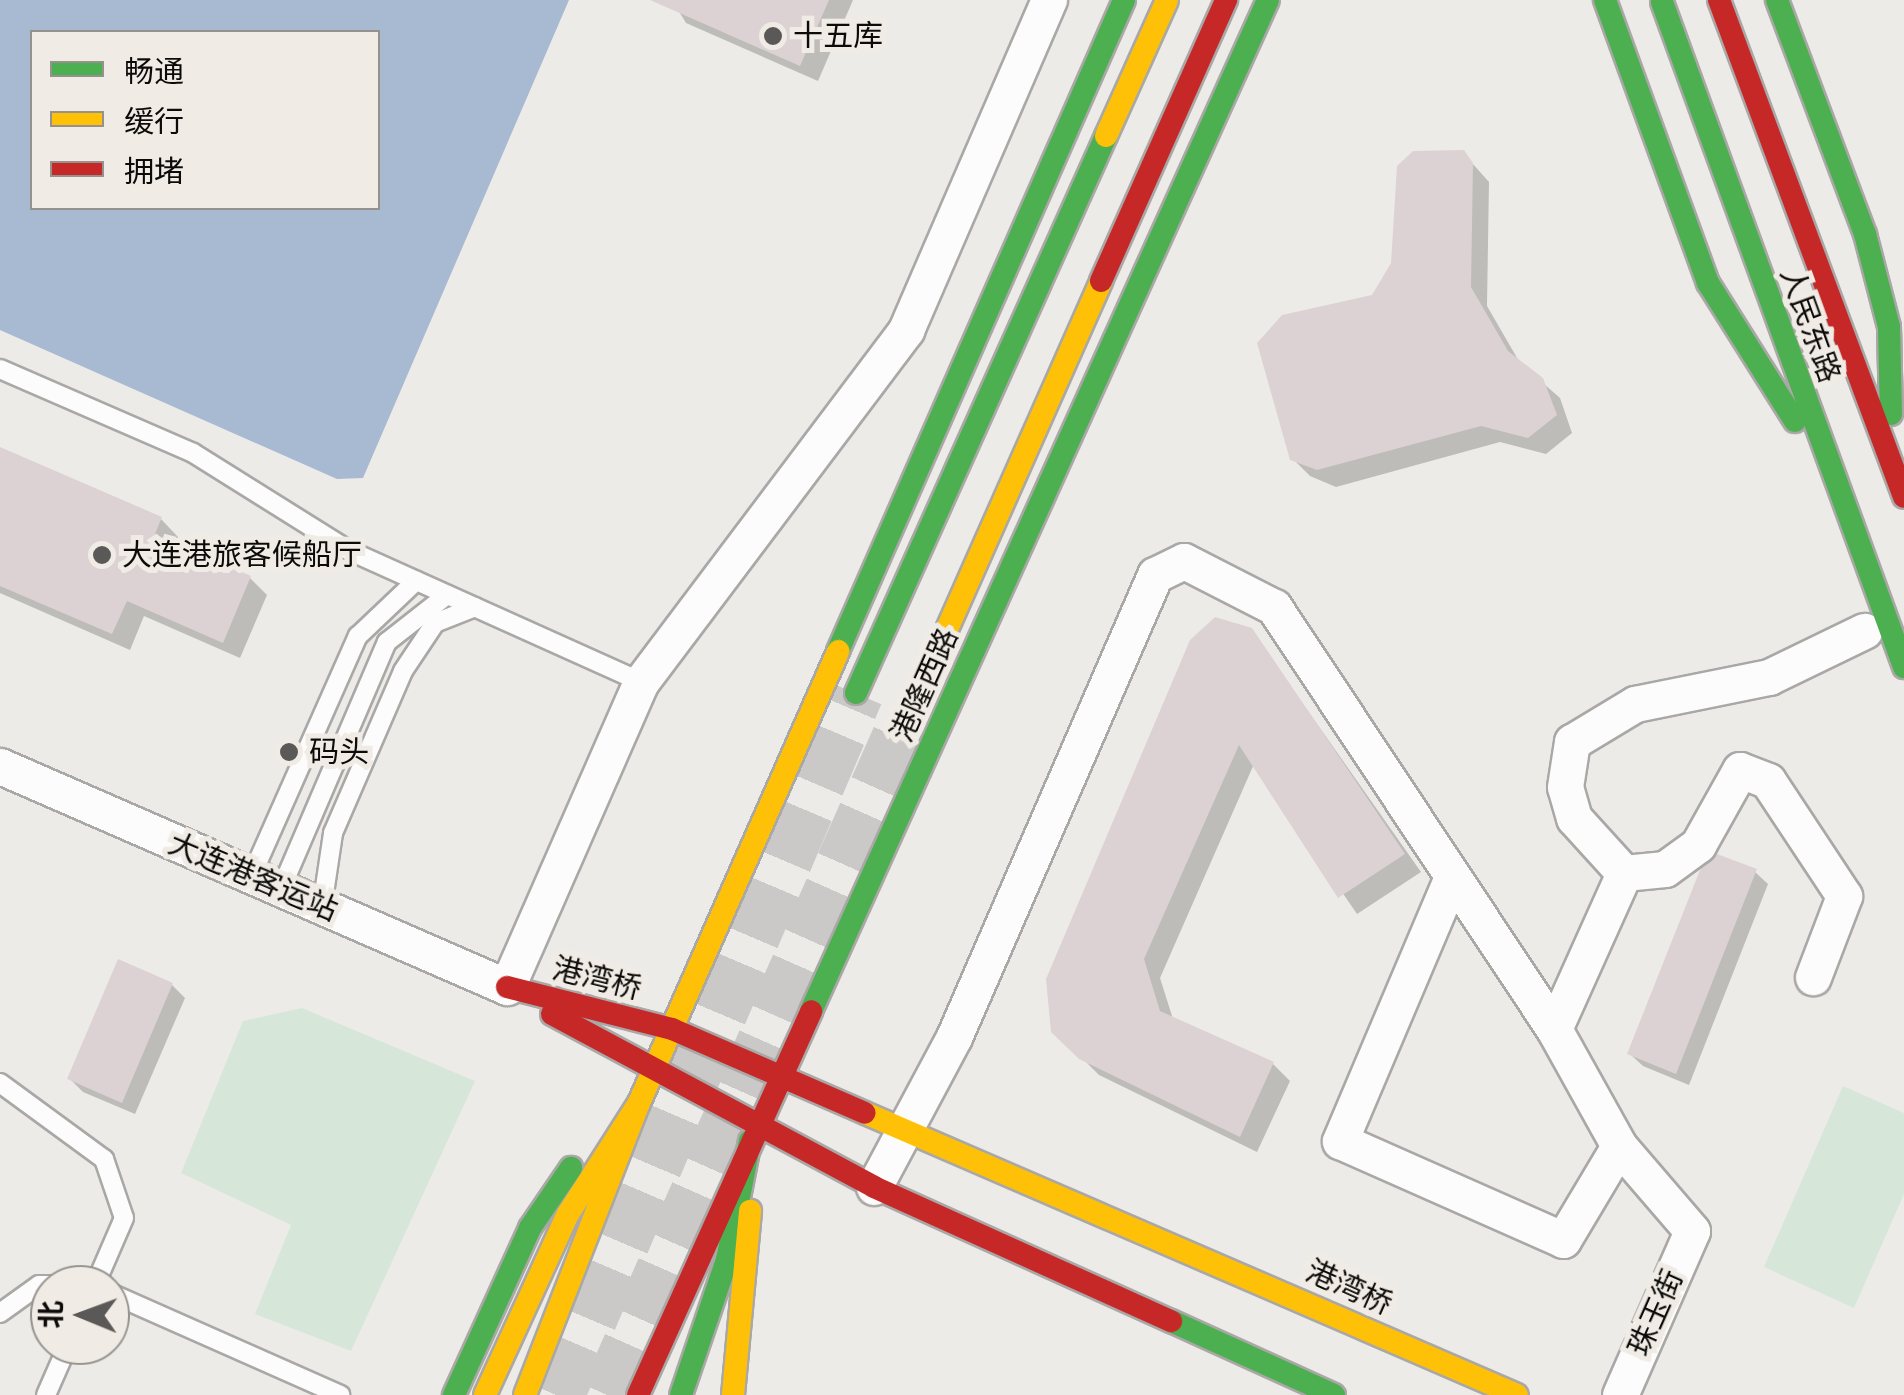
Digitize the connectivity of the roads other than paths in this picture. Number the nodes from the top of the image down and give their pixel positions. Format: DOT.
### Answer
graph roads {
  1 [pos="1049,0"];
  2 [pos="1124,0"];
  3 [pos="1167,0"];
  4 [pos="1226,0"];
  5 [pos="1268,0"];
  6 [pos="1606,0"];
  7 [pos="1719,0"];
  8 [pos="1777,0"];
  9 [pos="1662,2"];
  10 [pos="0,368"];
  11 [pos="1892,452"];
  12 [pos="1828,463"];
  13 [pos="1904,497"];
  14 [pos="416,581"];
  15 [pos="447,595"];
  16 [pos="475,607"];
  17 [pos="1864,631"];
  18 [pos="1904,668"];
  19 [pos="641,682"];
  20 [pos="856,693"];
  21 [pos="909,715"];
  22 [pos="0,766"];
  23 [pos="1624,872"];
  24 [pos="1452,877"];
  25 [pos="266,883"];
  26 [pos="322,907"];
  27 [pos="1813,977"];
  28 [pos="507,987"];
  29 [pos="672,1029"];
  30 [pos="1554,1029"];
  31 [pos="652,1075"];
  32 [pos="780,1077"];
  33 [pos="0,1083"];
  34 [pos="639,1103"];
  35 [pos="903,1126"];
  36 [pos="754,1133"];
  37 [pos="1620,1146"];
  38 [pos="874,1187"];
  39 [pos="104,1265"];
  40 [pos="30,1292"];
  41 [pos="130,1301"];
  42 [pos="0,1314"];
  43 [pos="59,1365"];
  44 [pos="46,1395"];
  45 [pos="340,1395"];
  46 [pos="454,1395"];
  47 [pos="485,1395"];
  48 [pos="525,1395"];
  49 [pos="638,1395"];
  50 [pos="681,1395"];
  51 [pos="733,1395"];
  52 [pos="1334,1395"];
  53 [pos="1518,1395"];
  54 [pos="1620,1395"];
  1 -- 19 [label="street"];
  2 -- 29 [label="main road"];
  3 -- 20 [label="main road"];
  4 -- 21 [label="main road"];
  5 -- 32 [label="main road, 港隆西路"];
  6 -- 12 [label="main road"];
  7 -- 11 [label="main road, 人民东路"];
  8 -- 11 [label="main road"];
  9 -- 12 [label="main road, 人民东路"];
  10 -- 14 [label="lane"];
  11 -- 13 [label="main road, 人民东路"];
  12 -- 18 [label="main road, 人民东路"];
  14 -- 15 [label="lane"];
  14 -- 25 [label="lane"];
  15 -- 16 [label="lane"];
  15 -- 25 [label="lane"];
  16 -- 19 [label="lane"];
  16 -- 26 [label="lane"];
  17 -- 23 [label="street"];
  19 -- 28 [label="street"];
  22 -- 25 [label="street, 大连港客运站"];
  23 -- 27 [label="street"];
  23 -- 30 [label="street"];
  24 -- 30 [label="street"];
  24 -- 35 [label="street"];
  24 -- 37 [label="street"];
  25 -- 26 [label="street, 大连港客运站"];
  26 -- 28 [label="street, 大连港客运站"];
  28 -- 29 [label="main road, 港湾桥"];
  28 -- 31 [label="main road, 港湾桥"];
  29 -- 31 [label="main road"];
  29 -- 32 [label="main road, 港湾桥"];
  30 -- 37 [label="street"];
  31 -- 34 [label="main road"];
  31 -- 36 [label="main road, 港湾桥"];
  32 -- 35 [label="main road, 港湾桥"];
  32 -- 36 [label="main road, 港隆西路"];
  33 -- 39 [label="lane"];
  34 -- 46 [label="main road"];
  34 -- 47 [label="main road"];
  34 -- 48 [label="main road"];
  35 -- 38 [label="street"];
  35 -- 53 [label="main road, 港湾桥"];
  36 -- 38 [label="main road, 港湾桥"];
  36 -- 49 [label="main road, 港隆西路"];
  36 -- 50 [label="main road"];
  36 -- 51 [label="main road"];
  37 -- 54 [label="street, 珠玉街"];
  38 -- 52 [label="main road, 港湾桥"];
  40 -- 42 [label="lane"];
  41 -- 45 [label="lane"];
  43 -- 44 [label="lane"];
}
